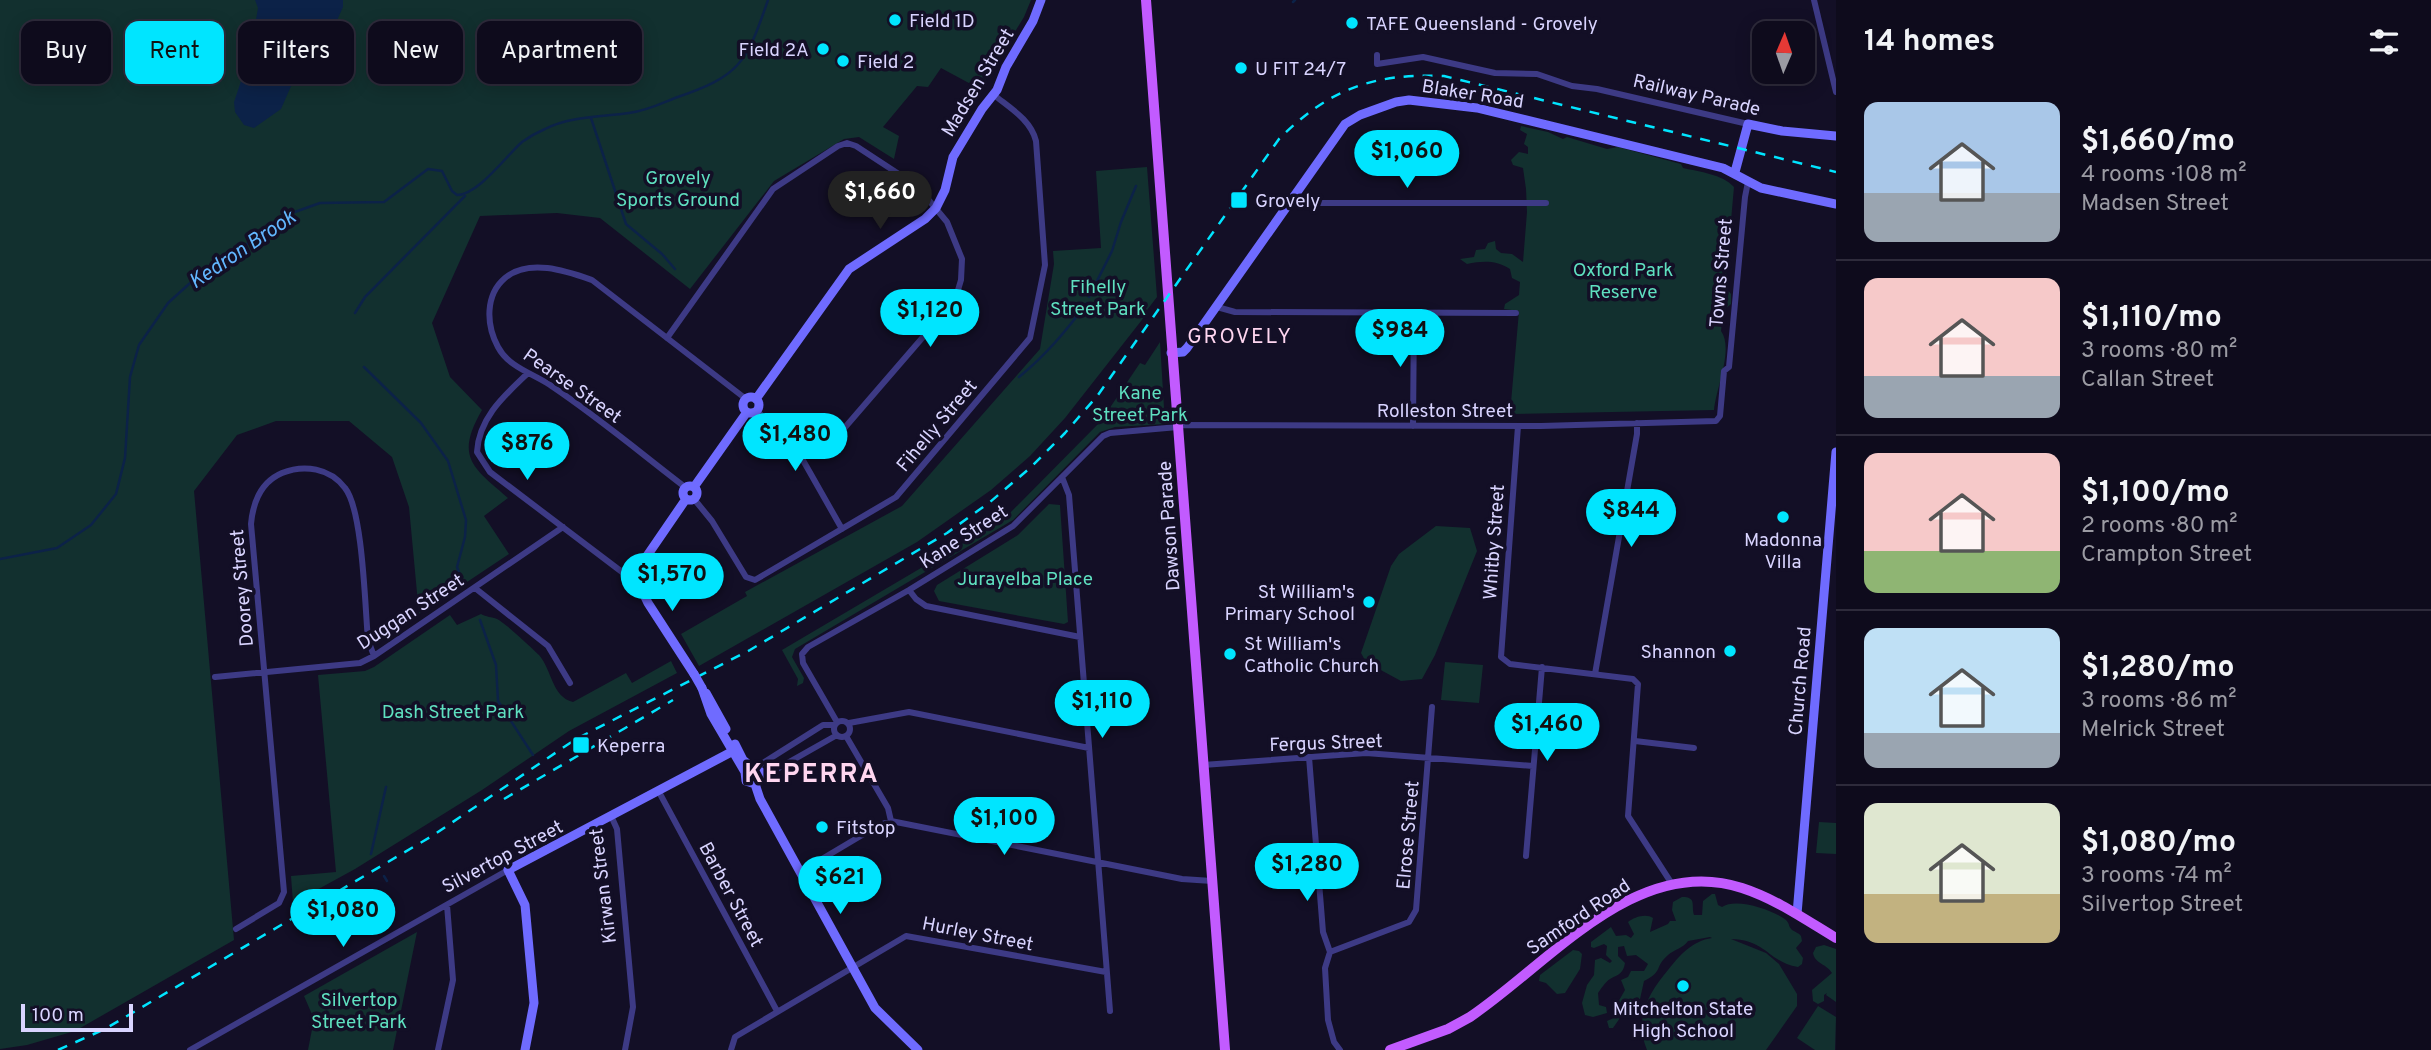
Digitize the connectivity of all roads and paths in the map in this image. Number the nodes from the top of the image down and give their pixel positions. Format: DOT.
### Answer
graph roads {
  1 [pos="1041,0"];
  2 [pos="1146,0"];
  3 [pos="1814,0"];
  4 [pos="1377,55"];
  5 [pos="1836,92"];
  6 [pos="994,95"];
  7 [pos="1748,124"];
  8 [pos="1836,136"];
  9 [pos="1735,173"];
  10 [pos="1748,182"];
  11 [pos="1291,201"];
  12 [pos="1546,203"];
  13 [pos="1836,204"];
  14 [pos="936,208"];
  15 [pos="1217,307"];
  16 [pos="1414,313"];
  17 [pos="1516,313"];
  18 [pos="667,338"];
  19 [pos="1171,353"];
  20 [pos="528,373"];
  21 [pos="751,399"];
  22 [pos="752,412"];
  23 [pos="1712,422"];
  24 [pos="1637,423"];
  25 [pos="1178,426"];
  26 [pos="1413,426"];
  27 [pos="1518,426"];
  28 [pos="1836,452"];
  29 [pos="800,455"];
  30 [pos="1062,477"];
  31 [pos="690,487"];
  32 [pos="690,499"];
  33 [pos="1833,525"];
  34 [pos="563,527"];
  35 [pos="842,529"];
  36 [pos="638,569"];
  37 [pos="629,574"];
  38 [pos="637,580"];
  39 [pos="475,588"];
  40 [pos="909,590"];
  41 [pos="1080,636"];
  42 [pos="374,656"];
  43 [pos="1542,667"];
  44 [pos="264,672"];
  45 [pos="1595,674"];
  46 [pos="215,677"];
  47 [pos="570,683"];
  48 [pos="1432,707"];
  49 [pos="836,723"];
  50 [pos="849,723"];
  51 [pos="837,735"];
  52 [pos="846,736"];
  53 [pos="1635,741"];
  54 [pos="1089,748"];
  55 [pos="1694,748"];
  56 [pos="735,751"];
  57 [pos="1309,757"];
  58 [pos="1430,758"];
  59 [pos="1203,765"];
  60 [pos="1533,766"];
  61 [pos="751,769"];
  62 [pos="758,781"];
  63 [pos="659,792"];
  64 [pos="612,818"];
  65 [pos="891,821"];
  66 [pos="1526,856"];
  67 [pos="1097,863"];
  68 [pos="508,870"];
  69 [pos="800,872"];
  70 [pos="1212,881"];
  71 [pos="1672,884"];
  72 [pos="447,905"];
  73 [pos="1797,914"];
  74 [pos="236,929"];
  75 [pos="1836,938"];
  76 [pos="1331,952"];
  77 [pos="851,967"];
  78 [pos="1106,972"];
  79 [pos="777,1011"];
  80 [pos="1110,1011"];
  81 [pos="1333,1046"];
  82 [pos="1397,1049"];
  83 [pos="190,1050"];
  84 [pos="438,1050"];
  85 [pos="525,1050"];
  86 [pos="625,1050"];
  87 [pos="731,1050"];
  88 [pos="917,1050"];
  89 [pos="1225,1050"];
  90 [pos="1340,1050"];
  1 -- 6 [label="street, Madsen Street"];
  2 -- 19 [label="main road, Dawson Parade"];
  3 -- 5 [label="street"];
  4 -- 7 [label="street, Railway Parade"];
  6 -- 14 [label="street, Madsen Street"];
  6 -- 35 [label="street, Fihelly Street"];
  7 -- 8 [label="street, Railway Parade"];
  7 -- 9 [label="street"];
  9 -- 10 [label="street, Blaker Road"];
  9 -- 11 [label="street, Blaker Road"];
  10 -- 13 [label="street, Blaker Road"];
  10 -- 23 [label="street, Towns Street"];
  11 -- 12 [label="street"];
  11 -- 15 [label="street, Blaker Road"];
  14 -- 18 [label="street"];
  14 -- 21 [label="street"];
  14 -- 29 [label="street"];
  15 -- 16 [label="street"];
  15 -- 19 [label="street, Blaker Road"];
  16 -- 17 [label="street"];
  16 -- 26 [label="street"];
  18 -- 20 [label="street, Pearse Street"];
  18 -- 21 [label="street, Pearse Street"];
  19 -- 25 [label="main road, Dawson Parade"];
  20 -- 31 [label="street, Pearse Street"];
  20 -- 34 [label="street"];
  21 -- 22 [label="street"];
  21 -- 22 [label="street"];
  22 -- 29 [label="street"];
  22 -- 31 [label="street"];
  23 -- 24 [label="street, Rolleston Street"];
  24 -- 27 [label="street, Rolleston Street"];
  24 -- 45 [label="street"];
  25 -- 26 [label="street, Rolleston Street"];
  25 -- 30 [label="street, Kane Street"];
  25 -- 59 [label="main road, Dawson Parade"];
  26 -- 27 [label="street, Rolleston Street"];
  27 -- 43 [label="street, Whitby Street"];
  28 -- 33 [label="street, Church Road"];
  29 -- 35 [label="street"];
  30 -- 40 [label="street, Kane Street"];
  30 -- 41 [label="street"];
  31 -- 32 [label="street"];
  32 -- 35 [label="street, Fihelly Street"];
  32 -- 36 [label="street"];
  33 -- 73 [label="street, Church Road"];
  34 -- 37 [label="street"];
  34 -- 39 [label="street, Duggan Street"];
  36 -- 37 [label="street"];
  36 -- 38 [label="street"];
  37 -- 38 [label="street"];
  38 -- 56 [label="street, bridge"];
  39 -- 42 [label="street, Duggan Street"];
  39 -- 47 [label="street"];
  40 -- 41 [label="street"];
  40 -- 49 [label="street, Kane Street"];
  41 -- 54 [label="street"];
  42 -- 44 [label="street, Duggan Street"];
  42 -- 44 [label="street, Doorey Street"];
  43 -- 45 [label="street"];
  43 -- 60 [label="street"];
  44 -- 46 [label="street, Duggan Street"];
  44 -- 74 [label="street, Doorey Street"];
  45 -- 53 [label="street"];
  48 -- 58 [label="street, Elrose Street"];
  49 -- 50 [label="street"];
  49 -- 51 [label="street"];
  49 -- 61 [label="street"];
  50 -- 52 [label="street"];
  50 -- 54 [label="street"];
  51 -- 52 [label="street"];
  51 -- 62 [label="street"];
  52 -- 65 [label="street"];
  53 -- 55 [label="street"];
  53 -- 71 [label="street"];
  54 -- 67 [label="street"];
  56 -- 61 [label="street"];
  56 -- 63 [label="street, Kirwan Street"];
  57 -- 58 [label="street, Fergus Street"];
  57 -- 59 [label="street, Fergus Street"];
  57 -- 76 [label="street"];
  58 -- 60 [label="street, Fergus Street"];
  58 -- 76 [label="street, Elrose Street"];
  59 -- 70 [label="main road, Dawson Parade"];
  60 -- 66 [label="street"];
  61 -- 62 [label="street"];
  61 -- 62 [label="street"];
  62 -- 69 [label="street"];
  63 -- 64 [label="street, Kirwan Street"];
  63 -- 79 [label="street, Barber Street"];
  64 -- 68 [label="street, Silvertop Street"];
  64 -- 86 [label="street, Kirwan Street"];
  65 -- 67 [label="street"];
  65 -- 69 [label="street"];
  67 -- 70 [label="street"];
  67 -- 78 [label="street"];
  68 -- 72 [label="street, Silvertop Street"];
  68 -- 85 [label="street"];
  69 -- 77 [label="street"];
  70 -- 89 [label="main road, Dawson Parade"];
  71 -- 73 [label="main road, Samford Road"];
  71 -- 82 [label="main road, Samford Road"];
  72 -- 83 [label="street, Silvertop Street"];
  72 -- 84 [label="street"];
  73 -- 75 [label="main road, Samford Road"];
  76 -- 81 [label="street"];
  77 -- 78 [label="street, Hurley Street"];
  77 -- 79 [label="street, Hurley Street"];
  77 -- 88 [label="street"];
  78 -- 80 [label="street"];
  79 -- 87 [label="street, Hurley Street"];
  81 -- 90 [label="street"];
}
